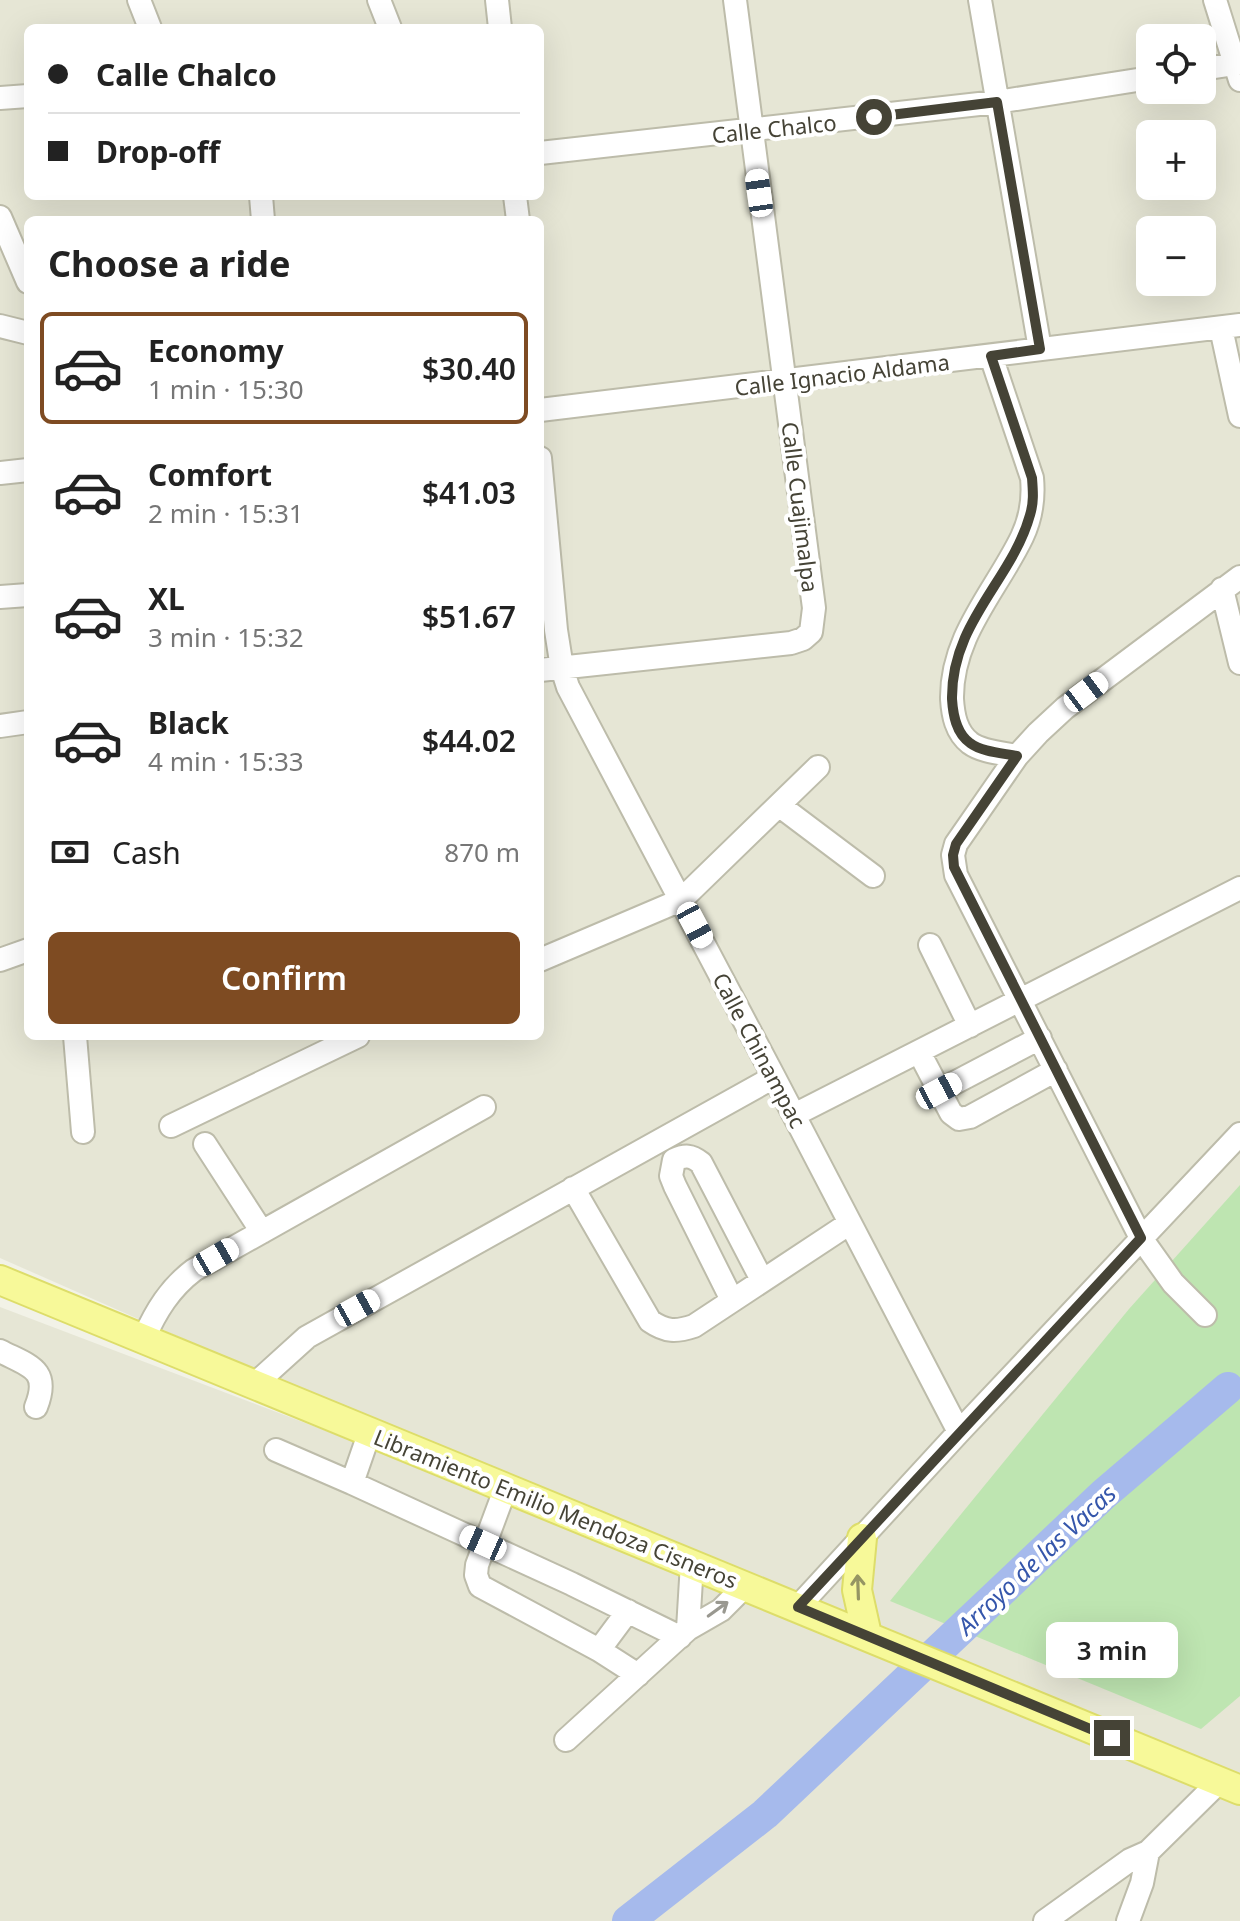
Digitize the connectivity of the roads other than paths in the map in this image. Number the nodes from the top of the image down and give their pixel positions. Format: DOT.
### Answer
graph roads {
  1 [pos="139,0"];
  2 [pos="379,0"];
  3 [pos="497,0"];
  4 [pos="735,0"];
  5 [pos="980,0"];
  6 [pos="1215,0"];
  7 [pos="148,24"];
  8 [pos="388,24"];
  9 [pos="500,24"];
  10 [pos="1216,69"];
  11 [pos="1238,69"];
  12 [pos="1136,80"];
  13 [pos="24,96"];
  14 [pos="0,98"];
  15 [pos="997,102"];
  16 [pos="751,131"];
  17 [pos="544,153"];
  18 [pos="0,217"];
  19 [pos="24,273"];
  20 [pos="0,326"];
  21 [pos="1231,326"];
  22 [pos="24,332"];
  23 [pos="1040,349"];
  24 [pos="991,356"];
  25 [pos="784,380"];
  26 [pos="544,410"];
  27 [pos="1240,416"];
  28 [pos="0,473"];
  29 [pos="24,476"];
  30 [pos="544,535"];
  31 [pos="1231,583"];
  32 [pos="24,595"];
  33 [pos="0,597"];
  34 [pos="1240,663"];
  35 [pos="551,669"];
  36 [pos="24,723"];
  37 [pos="0,726"];
  38 [pos="1017,756"];
  39 [pos="818,767"];
  40 [pos="780,806"];
  41 [pos="873,876"];
  42 [pos="1240,888"];
  43 [pos="681,900"];
  44 [pos="930,945"];
  45 [pos="24,951"];
  46 [pos="544,958"];
  47 [pos="0,960"];
  48 [pos="1021,1000"];
  49 [pos="970,1026"];
  50 [pos="1040,1038"];
  51 [pos="75,1040"];
  52 [pos="342,1040"];
  53 [pos="919,1052"];
  54 [pos="1056,1070"];
  55 [pos="774,1077"];
  56 [pos="939,1091"];
  57 [pos="484,1107"];
  58 [pos="794,1115"];
  59 [pos="171,1126"];
  60 [pos="83,1132"];
  61 [pos="1240,1134"];
  62 [pos="205,1144"];
  63 [pos="573,1188"];
  64 [pos="850,1223"];
  65 [pos="262,1232"];
  66 [pos="1141,1238"];
  67 [pos="0,1280"];
  68 [pos="762,1280"];
  69 [pos="732,1300"];
  70 [pos="1205,1315"];
  71 [pos="144,1338"];
  72 [pos="0,1351"];
  73 [pos="255,1384"];
  74 [pos="36,1407"];
  75 [pos="370,1431"];
  76 [pos="959,1432"];
  77 [pos="276,1450"];
  78 [pos="352,1483"];
  79 [pos="506,1487"];
  80 [pos="862,1538"];
  81 [pos="483,1543"];
  82 [pos="692,1563"];
  83 [pos="746,1585"];
  84 [pos="798,1607"];
  85 [pos="628,1611"];
  86 [pos="684,1633"];
  87 [pos="867,1635"];
  88 [pos="599,1650"];
  89 [pos="638,1675"];
  90 [pos="566,1740"];
  91 [pos="1234,1786"];
  92 [pos="1139,1856"];
  93 [pos="1045,1921"];
  94 [pos="1128,1921"];
  1 -- 7 [label="street"];
  2 -- 8 [label="street"];
  3 -- 9 [label="street"];
  4 -- 16 [label="street, Calle Cuajimalpa"];
  5 -- 15 [label="street"];
  6 -- 11 [label="street"];
  10 -- 11 [label="street"];
  12 -- 15 [label="street, Calle Chalco"];
  13 -- 14 [label="street"];
  15 -- 16 [label="street, Calle Chalco"];
  15 -- 23 [label="street"];
  16 -- 17 [label="street, Calle Chalco"];
  16 -- 25 [label="street, Calle Cuajimalpa"];
  18 -- 19 [label="street"];
  20 -- 22 [label="street"];
  21 -- 23 [label="street, Calle Ignacio Aldama"];
  21 -- 27 [label="street"];
  23 -- 24 [label="street, Calle Ignacio Aldama"];
  24 -- 25 [label="street, Calle Ignacio Aldama"];
  24 -- 38 [label="street"];
  25 -- 26 [label="street, Calle Ignacio Aldama"];
  25 -- 35 [label="street, Calle Cuajimalpa"];
  28 -- 29 [label="street"];
  30 -- 35 [label="street, Calle Chinampac"];
  31 -- 34 [label="street"];
  31 -- 38 [label="street"];
  32 -- 33 [label="street"];
  35 -- 43 [label="street, Calle Chinampac"];
  36 -- 37 [label="street"];
  38 -- 48 [label="street"];
  39 -- 40 [label="street"];
  40 -- 41 [label="street"];
  40 -- 43 [label="street"];
  42 -- 48 [label="street"];
  43 -- 46 [label="street"];
  43 -- 55 [label="street, Calle Chinampac"];
  44 -- 49 [label="street"];
  45 -- 47 [label="street"];
  48 -- 49 [label="street"];
  48 -- 50 [label="street"];
  49 -- 53 [label="street"];
  50 -- 54 [label="street"];
  50 -- 56 [label="street"];
  51 -- 60 [label="street"];
  52 -- 59 [label="street"];
  53 -- 56 [label="street"];
  53 -- 58 [label="street"];
  54 -- 56 [label="street"];
  54 -- 66 [label="street"];
  55 -- 58 [label="street, Calle Chinampac"];
  55 -- 63 [label="street"];
  57 -- 65 [label="street"];
  58 -- 64 [label="street, Calle Chinampac"];
  61 -- 66 [label="street"];
  62 -- 65 [label="street"];
  63 -- 69 [label="street"];
  63 -- 73 [label="street"];
  64 -- 68 [label="street"];
  64 -- 76 [label="street, Calle Chinampac"];
  65 -- 71 [label="street"];
  66 -- 70 [label="street"];
  66 -- 76 [label="street"];
  67 -- 71 [label="main road, Libramiento Emilio Mendoza Cisneros"];
  68 -- 69 [label="street"];
  68 -- 69 [label="street"];
  71 -- 73 [label="main road, Libramiento Emilio Mendoza Cisneros"];
  72 -- 74 [label="street"];
  73 -- 75 [label="main road, Libramiento Emilio Mendoza Cisneros"];
  75 -- 78 [label="street"];
  75 -- 79 [label="main road, Libramiento Emilio Mendoza Cisneros"];
  76 -- 80 [label="street"];
  77 -- 78 [label="street"];
  78 -- 81 [label="street"];
  79 -- 81 [label="street"];
  79 -- 82 [label="main road, Libramiento Emilio Mendoza Cisneros"];
  80 -- 84 [label="street"];
  87 -- 80 [label="main road, one-way"];
  81 -- 85 [label="street"];
  81 -- 88 [label="street"];
  82 -- 83 [label="main road, Libramiento Emilio Mendoza Cisneros"];
  82 -- 86 [label="street"];
  83 -- 84 [label="main road, Libramiento Emilio Mendoza Cisneros"];
  86 -- 83 [label="street, one-way"];
  84 -- 87 [label="main road, Libramiento Emilio Mendoza Cisneros"];
  85 -- 86 [label="street"];
  85 -- 88 [label="street"];
  86 -- 89 [label="street"];
  87 -- 91 [label="main road, Libramiento Emilio Mendoza Cisneros"];
  88 -- 89 [label="street"];
  89 -- 90 [label="street"];
  91 -- 92 [label="street"];
  92 -- 93 [label="street"];
  92 -- 94 [label="street"];
}
